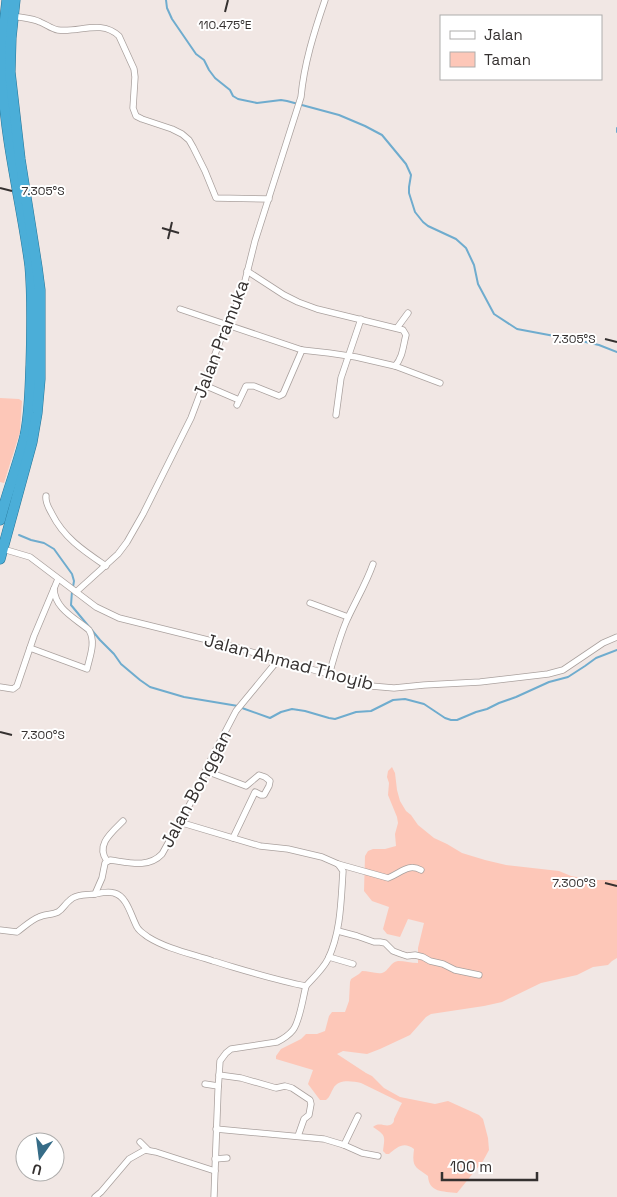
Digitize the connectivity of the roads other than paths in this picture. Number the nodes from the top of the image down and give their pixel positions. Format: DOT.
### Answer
graph roads {
  1 [pos="15,0"];
  2 [pos="325,0"];
  3 [pos="7,9"];
  4 [pos="269,199"];
  5 [pos="247,271"];
  6 [pos="180,309"];
  7 [pos="408,313"];
  8 [pos="361,319"];
  9 [pos="226,325"];
  10 [pos="397,328"];
  11 [pos="302,350"];
  12 [pos="348,356"];
  13 [pos="395,366"];
  14 [pos="440,383"];
  15 [pos="204,385"];
  16 [pos="336,415"];
  17 [pos="21,465"];
  18 [pos="46,496"];
  19 [pos="0,520"];
  20 [pos="1,555"];
  21 [pos="373,564"];
  22 [pos="106,566"];
  23 [pos="58,579"];
  24 [pos="54,589"];
  25 [pos="73,590"];
  26 [pos="310,603"];
  27 [pos="348,617"];
  28 [pos="617,638"];
  29 [pos="30,648"];
  30 [pos="278,660"];
  31 [pos="329,675"];
  32 [pos="0,687"];
  33 [pos="206,771"];
  34 [pos="246,786"];
  35 [pos="255,792"];
  36 [pos="123,821"];
  37 [pos="179,822"];
  38 [pos="233,838"];
  39 [pos="107,861"];
  40 [pos="338,864"];
  41 [pos="421,870"];
  42 [pos="94,894"];
  43 [pos="0,930"];
  44 [pos="338,931"];
  45 [pos="329,957"];
  46 [pos="353,964"];
  47 [pos="479,975"];
  48 [pos="306,986"];
  49 [pos="219,1075"];
  50 [pos="205,1084"];
  51 [pos="218,1086"];
  52 [pos="358,1116"];
  53 [pos="216,1129"];
  54 [pos="298,1136"];
  55 [pos="140,1142"];
  56 [pos="344,1145"];
  57 [pos="148,1150"];
  58 [pos="378,1156"];
  59 [pos="227,1158"];
  60 [pos="215,1159"];
  61 [pos="215,1171"];
  62 [pos="95,1197"];
  63 [pos="214,1197"];
  1 -- 3 [label="highway"];
  2 -- 4 [label="street, Jalan Pramuka"];
  3 -- 4 [label="street"];
  3 -- 17 [label="highway"];
  4 -- 5 [label="street, Jalan Pramuka"];
  5 -- 8 [label="street"];
  5 -- 9 [label="street, Jalan Pramuka"];
  6 -- 9 [label="street"];
  7 -- 10 [label="street"];
  8 -- 10 [label="street"];
  8 -- 12 [label="street"];
  9 -- 11 [label="street"];
  9 -- 15 [label="street, Jalan Pramuka"];
  10 -- 13 [label="street"];
  11 -- 12 [label="street"];
  11 -- 15 [label="street"];
  12 -- 13 [label="street"];
  12 -- 16 [label="street"];
  13 -- 14 [label="street"];
  15 -- 22 [label="street, Jalan Pramuka"];
  17 -- 19 [label="highway"];
  17 -- 20 [label="highway"];
  18 -- 22 [label="street"];
  20 -- 23 [label="street, Jalan Ahmad Thoyib"];
  21 -- 27 [label="street"];
  22 -- 25 [label="street, Jalan Pramuka"];
  23 -- 24 [label="street"];
  23 -- 25 [label="street, Jalan Ahmad Thoyib"];
  24 -- 29 [label="street"];
  24 -- 29 [label="street"];
  25 -- 30 [label="street, Jalan Ahmad Thoyib"];
  26 -- 27 [label="street"];
  27 -- 31 [label="street"];
  28 -- 31 [label="street, Jalan Ahmad Thoyib"];
  29 -- 32 [label="street"];
  30 -- 31 [label="street, Jalan Ahmad Thoyib"];
  30 -- 33 [label="street, Jalan Bonggan"];
  33 -- 34 [label="street"];
  33 -- 37 [label="street, Jalan Bonggan"];
  34 -- 35 [label="street"];
  34 -- 35 [label="street"];
  35 -- 38 [label="street"];
  36 -- 39 [label="street"];
  37 -- 38 [label="street"];
  37 -- 39 [label="street, Jalan Bonggan"];
  38 -- 40 [label="street"];
  39 -- 42 [label="street"];
  40 -- 41 [label="street"];
  40 -- 44 [label="street"];
  42 -- 43 [label="street"];
  42 -- 48 [label="street"];
  44 -- 45 [label="street"];
  44 -- 47 [label="street"];
  45 -- 46 [label="street"];
  45 -- 48 [label="street"];
  48 -- 49 [label="street"];
  49 -- 51 [label="street"];
  49 -- 54 [label="street"];
  50 -- 51 [label="street"];
  51 -- 53 [label="street"];
  52 -- 56 [label="street"];
  53 -- 54 [label="street"];
  53 -- 60 [label="street"];
  54 -- 56 [label="street"];
  55 -- 57 [label="street"];
  56 -- 58 [label="street"];
  57 -- 61 [label="street"];
  57 -- 62 [label="street"];
  59 -- 60 [label="street"];
  60 -- 61 [label="street"];
  61 -- 63 [label="street"];
}
